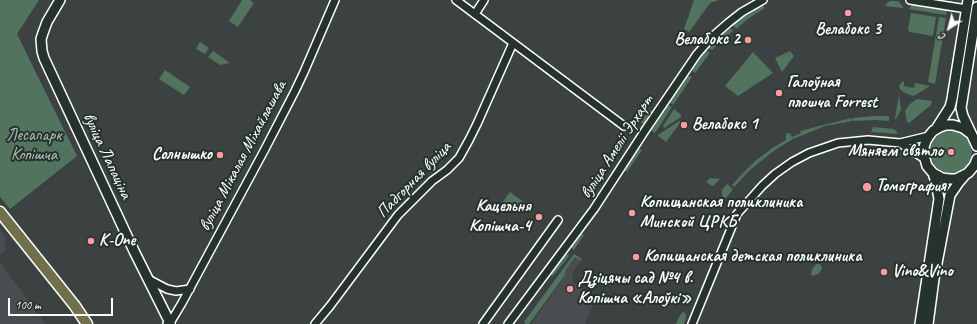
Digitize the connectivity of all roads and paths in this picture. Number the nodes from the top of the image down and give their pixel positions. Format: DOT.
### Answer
graph roads {
  1 [pos="60,0"];
  2 [pos="335,0"];
  3 [pos="456,0"];
  4 [pos="484,0"];
  5 [pos="763,0"];
  6 [pos="910,0"];
  7 [pos="967,4"];
  8 [pos="977,7"];
  9 [pos="475,14"];
  10 [pos="513,43"];
  11 [pos="624,126"];
  12 [pos="936,129"];
  13 [pos="929,136"];
  14 [pos="974,136"];
  15 [pos="900,143"];
  16 [pos="977,146"];
  17 [pos="977,159"];
  18 [pos="924,160"];
  19 [pos="971,171"];
  20 [pos="934,173"];
  21 [pos="0,212"];
  22 [pos="558,220"];
  23 [pos="148,280"];
  24 [pos="190,288"];
  25 [pos="75,306"];
  26 [pos="87,324"];
  27 [pos="92,324"];
  28 [pos="170,324"];
  29 [pos="315,324"];
  30 [pos="483,324"];
  31 [pos="508,324"];
  32 [pos="692,324"];
  33 [pos="920,324"];
  34 [pos="928,324"];
  1 -- 23 [label="main road, вуліца Лапаціна"];
  2 -- 24 [label="street, вуліца Мікалая Міхайлашава"];
  3 -- 9 [label="street"];
  4 -- 9 [label="street"];
  5 -- 31 [label="street, вуліца Амеліі Эрхарт"];
  6 -- 7 [label="street"];
  7 -- 12 [label="main road"];
  8 -- 14 [label="main road"];
  9 -- 10 [label="street"];
  10 -- 11 [label="street"];
  10 -- 29 [label="street, Падгорная вуліца"];
  12 -- 13 [label="main road"];
  12 -- 14 [label="main road"];
  13 -- 15 [label="street"];
  13 -- 18 [label="main road"];
  14 -- 16 [label="main road"];
  15 -- 18 [label="street"];
  15 -- 32 [label="street"];
  17 -- 19 [label="main road"];
  18 -- 20 [label="main road"];
  19 -- 20 [label="main road"];
  19 -- 34 [label="main road"];
  20 -- 33 [label="main road"];
  21 -- 25 [label="main road"];
  22 -- 30 [label="street"];
  23 -- 24 [label="street"];
  23 -- 28 [label="main road, вуліца Лапаціна"];
  24 -- 28 [label="street, вуліца Мікалая Міхайлашава"];
  25 -- 26 [label="main road"];
  25 -- 27 [label="main road"];
}
